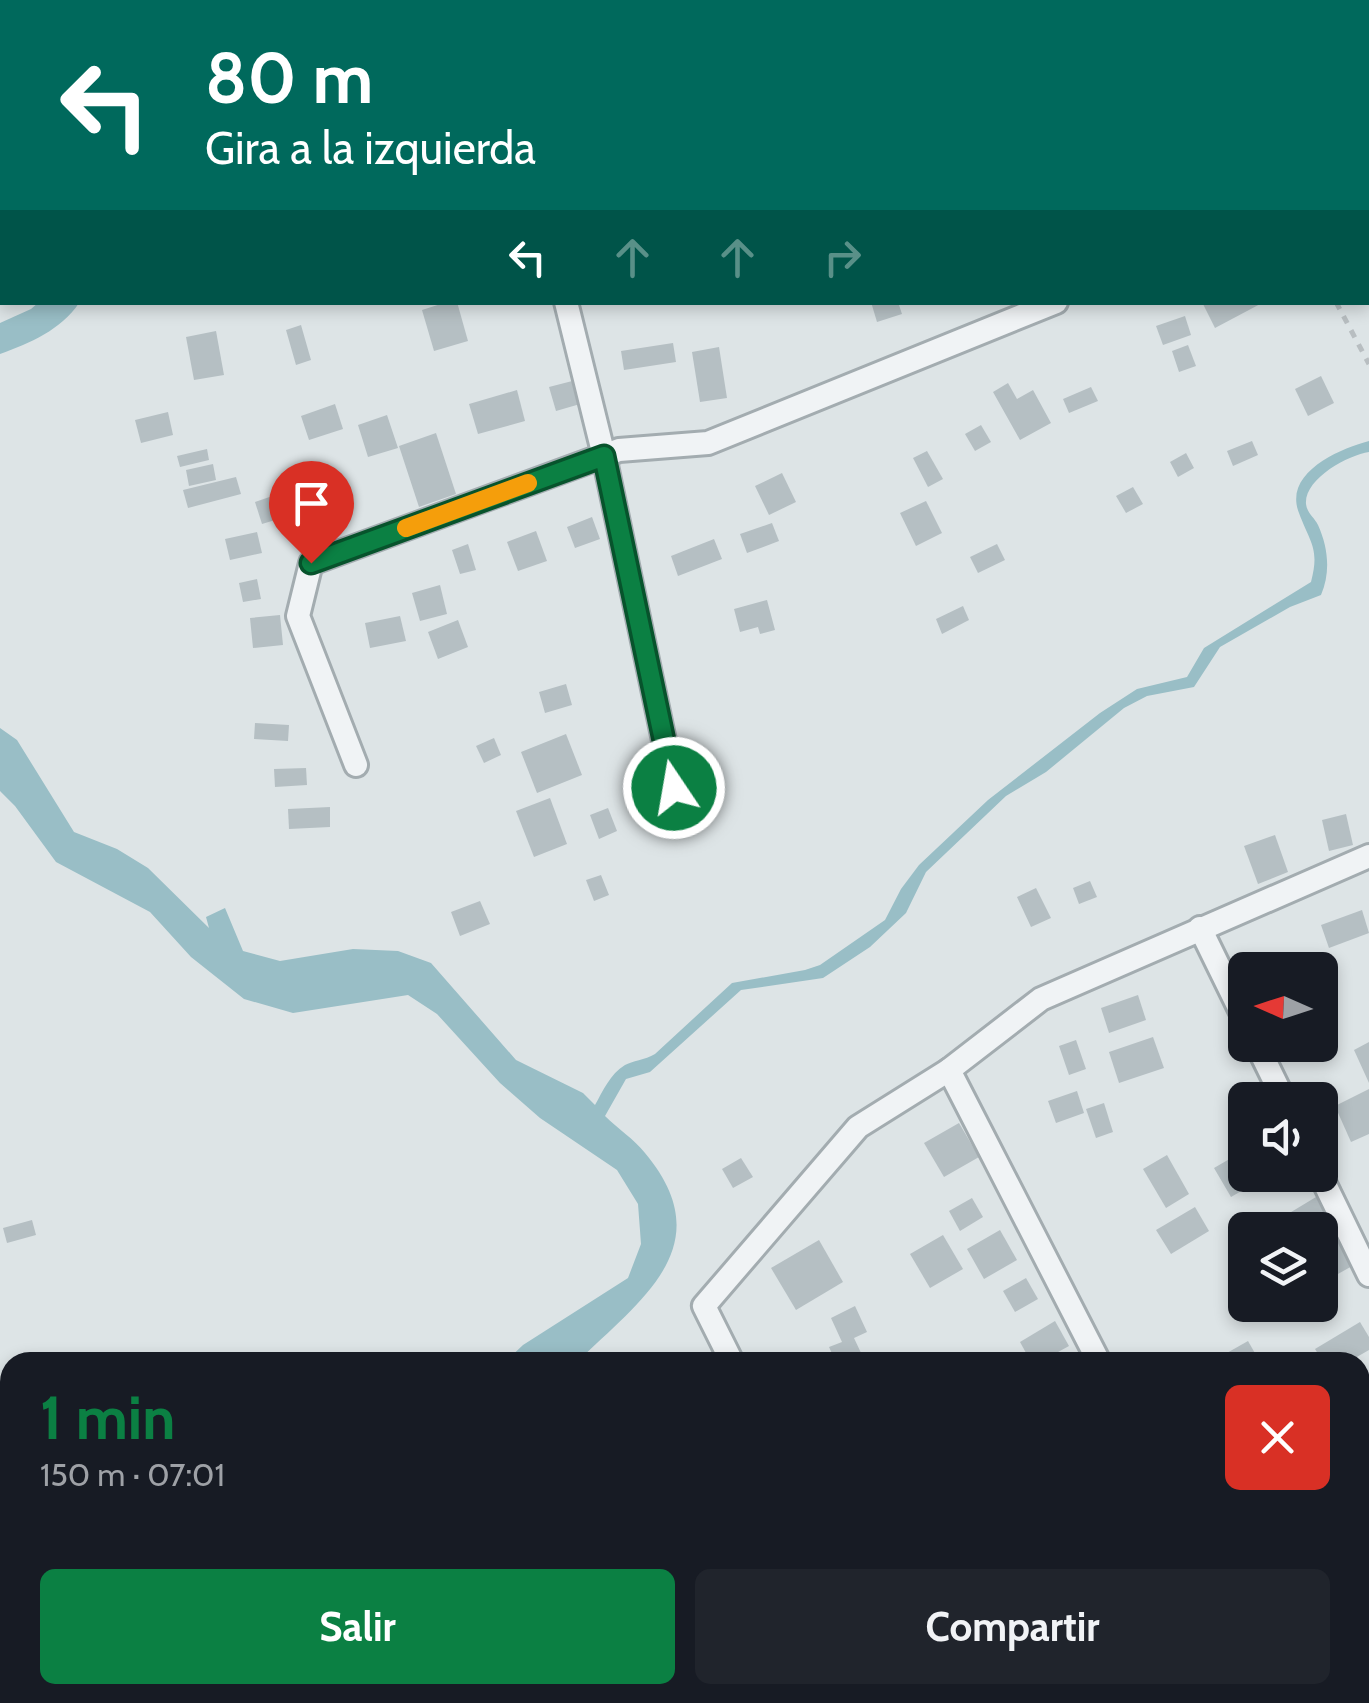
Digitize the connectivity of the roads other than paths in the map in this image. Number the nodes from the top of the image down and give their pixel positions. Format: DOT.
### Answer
graph roads {
  1 [pos="567,305"];
  2 [pos="1049,305"];
  3 [pos="604,456"];
  4 [pos="356,765"];
  5 [pos="674,788"];
  6 [pos="1369,856"];
  7 [pos="1200,928"];
  8 [pos="1228,985"];
  9 [pos="949,1070"];
  10 [pos="1329,1192"];
  11 [pos="1369,1274"];
  12 [pos="727,1352"];
  13 [pos="1094,1352"];
  1 -- 3 [label="street"];
  2 -- 3 [label="street"];
  3 -- 4 [label="street"];
  3 -- 5 [label="street"];
  6 -- 7 [label="street"];
  7 -- 8 [label="street"];
  7 -- 9 [label="street"];
  9 -- 12 [label="street"];
  9 -- 13 [label="street"];
  10 -- 11 [label="street"];
}
